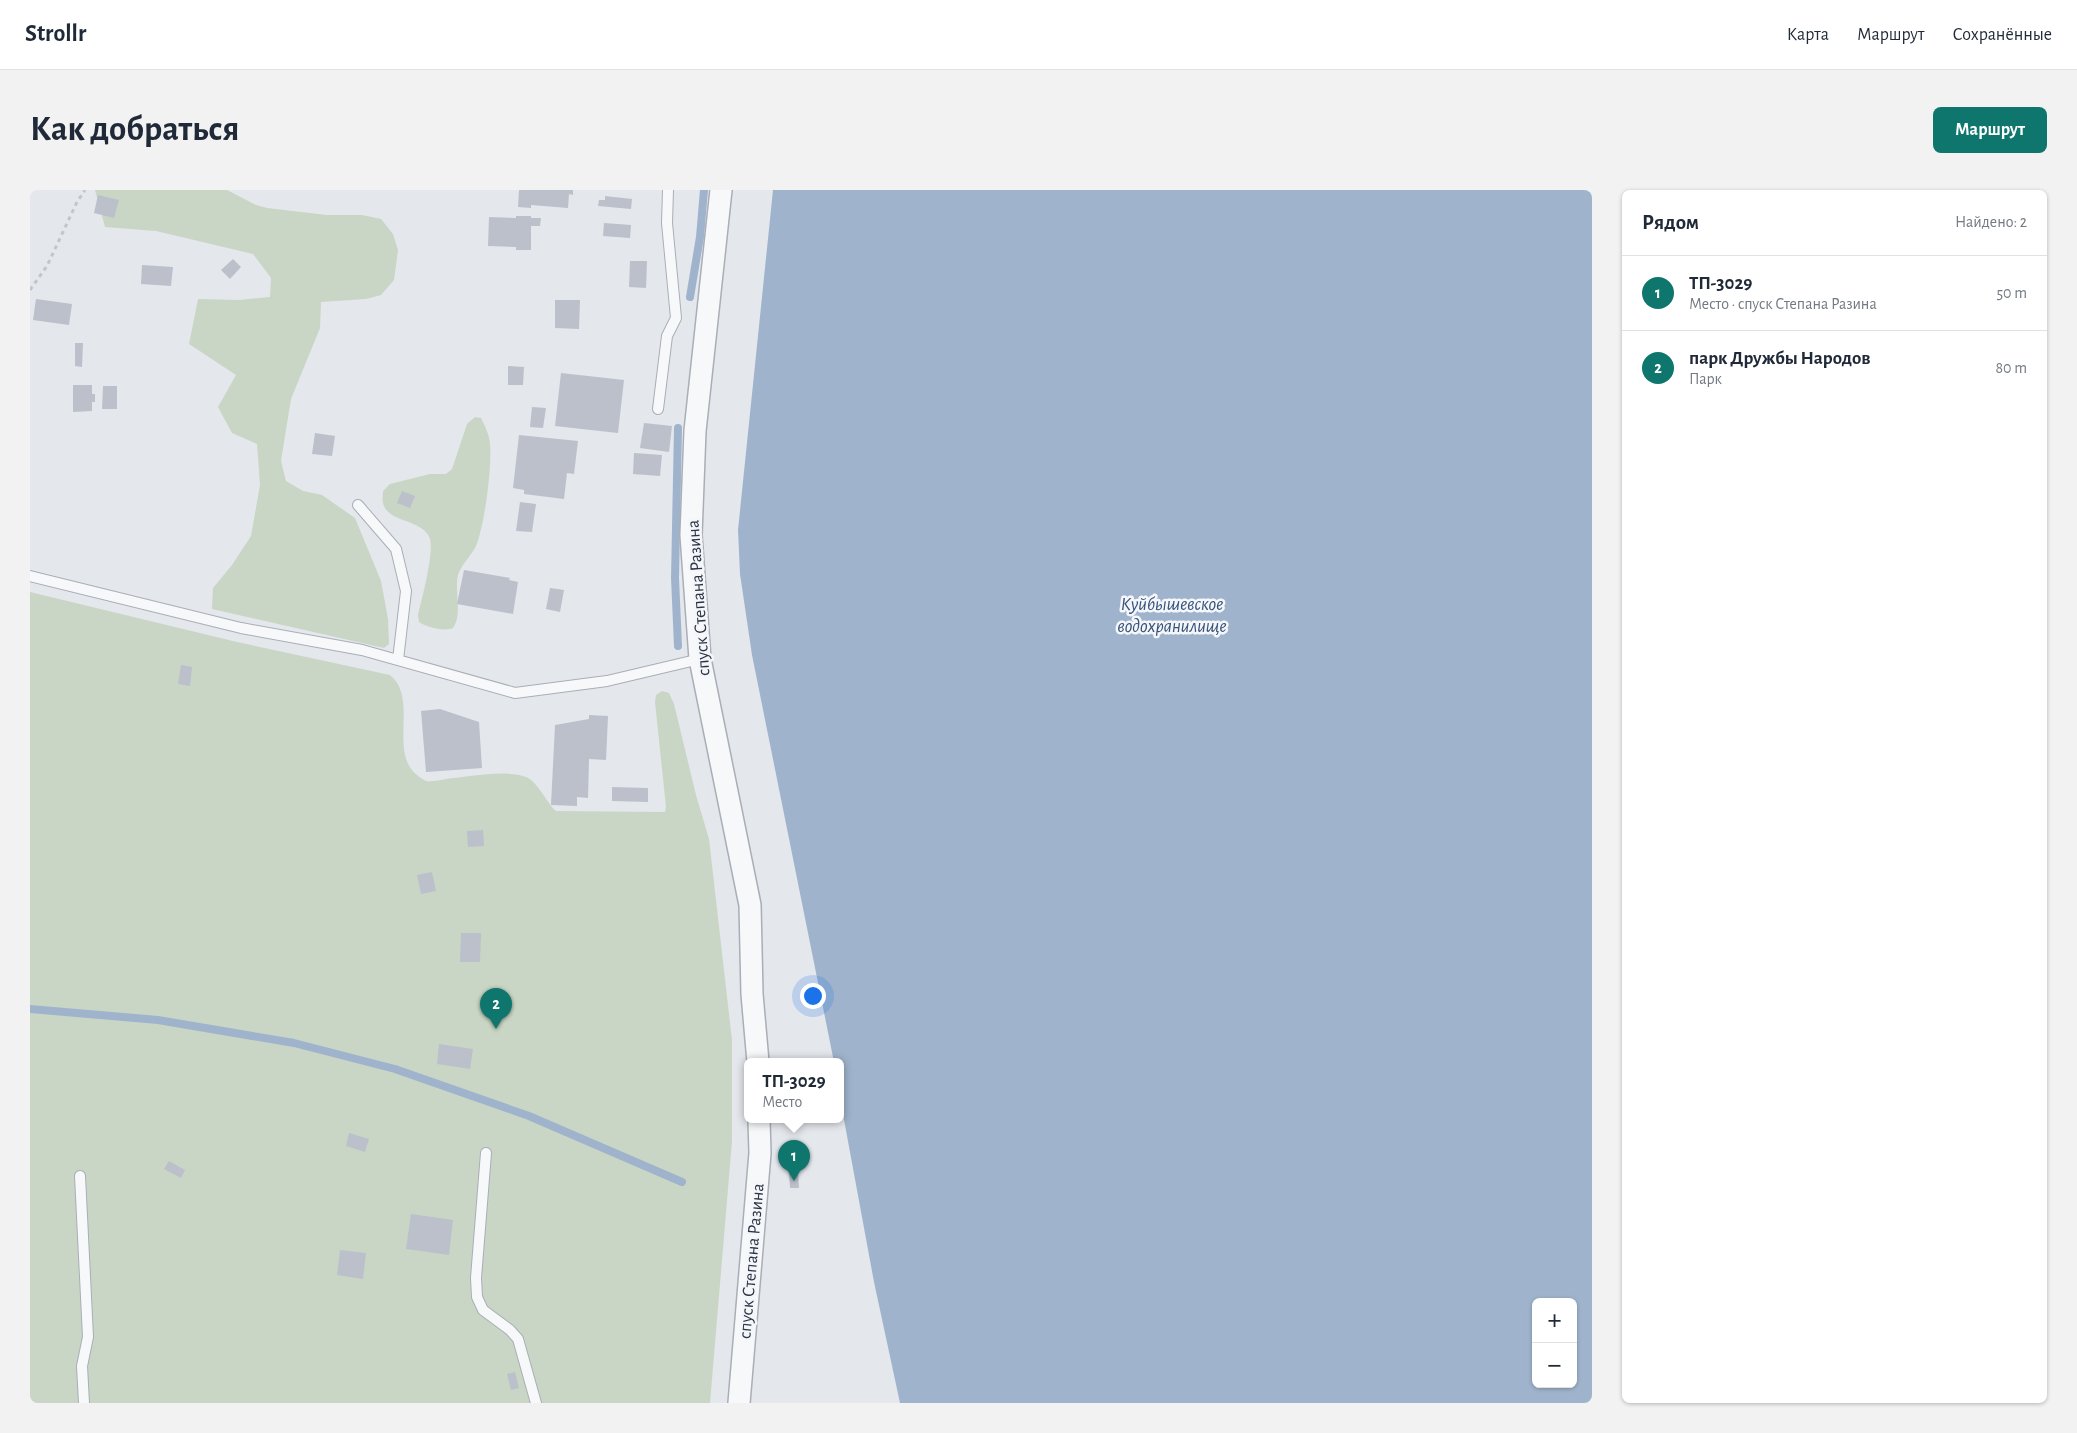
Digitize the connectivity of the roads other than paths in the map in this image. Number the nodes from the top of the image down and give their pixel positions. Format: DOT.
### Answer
graph roads {
  1 [pos="668,190"];
  2 [pos="721,190"];
  3 [pos="658,409"];
  4 [pos="358,505"];
  5 [pos="30,576"];
  6 [pos="398,660"];
  7 [pos="700,660"];
  8 [pos="758,1058"];
  9 [pos="759,1123"];
  10 [pos="486,1153"];
  11 [pos="80,1176"];
  12 [pos="84,1403"];
  13 [pos="536,1403"];
  14 [pos="738,1403"];
  1 -- 3 [label="lane"];
  2 -- 7 [label="street, спуск Степана Разина"];
  4 -- 6 [label="lane"];
  5 -- 6 [label="lane"];
  6 -- 7 [label="lane"];
  7 -- 8 [label="street, спуск Степана Разина"];
  9 -- 14 [label="street, спуск Степана Разина"];
  10 -- 13 [label="lane"];
  11 -- 12 [label="lane"];
}
